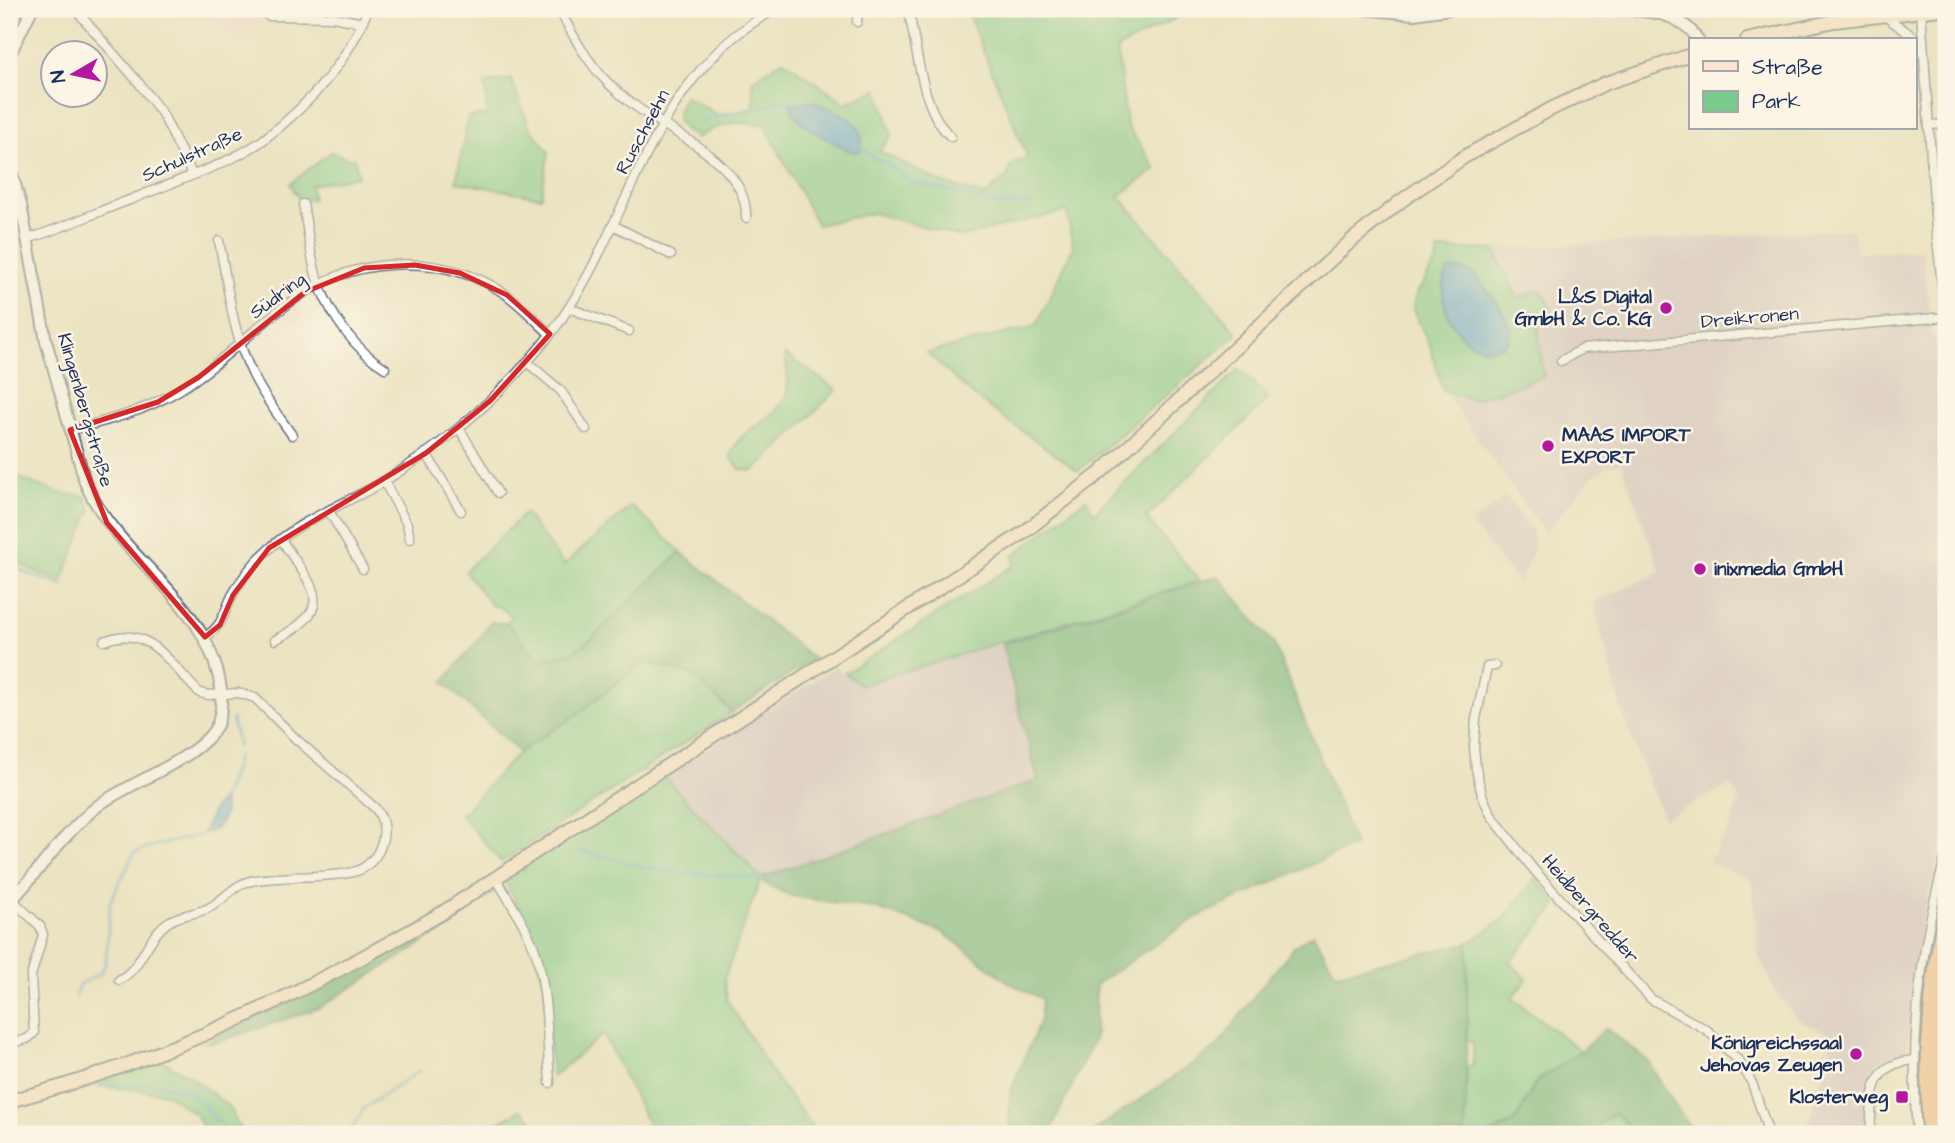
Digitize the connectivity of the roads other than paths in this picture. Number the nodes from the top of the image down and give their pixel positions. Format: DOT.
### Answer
graph roads {
  1 [pos="32,9"];
  2 [pos="75,9"];
  3 [pos="368,9"];
  4 [pos="559,9"];
  5 [pos="776,9"];
  6 [pos="858,9"];
  7 [pos="908,9"];
  8 [pos="1362,9"];
  9 [pos="1449,9"];
  10 [pos="1597,9"];
  11 [pos="1941,9"];
  12 [pos="1921,10"];
  13 [pos="1884,15"];
  14 [pos="268,16"];
  15 [pos="858,22"];
  16 [pos="362,23"];
  17 [pos="1697,38"];
  18 [pos="1756,38"];
  19 [pos="1915,38"];
  20 [pos="1916,40"];
  21 [pos="9,56"];
  22 [pos="1689,56"];
  23 [pos="1925,58"];
  24 [pos="662,123"];
  25 [pos="1946,124"];
  26 [pos="1929,125"];
  27 [pos="951,137"];
  28 [pos="9,164"];
  29 [pos="192,174"];
  30 [pos="303,204"];
  31 [pos="746,218"];
  32 [pos="613,225"];
  33 [pos="27,239"];
  34 [pos="219,241"];
  35 [pos="671,255"];
  36 [pos="319,285"];
  37 [pos="569,308"];
  38 [pos="1946,319"];
  39 [pos="629,331"];
  40 [pos="550,334"];
  41 [pos="241,344"];
  42 [pos="1561,361"];
  43 [pos="527,362"];
  44 [pos="385,368"];
  45 [pos="459,428"];
  46 [pos="586,429"];
  47 [pos="70,430"];
  48 [pos="292,435"];
  49 [pos="426,453"];
  50 [pos="384,481"];
  51 [pos="498,493"];
  52 [pos="330,511"];
  53 [pos="461,511"];
  54 [pos="281,539"];
  55 [pos="410,539"];
  56 [pos="363,569"];
  57 [pos="205,638"];
  58 [pos="275,640"];
  59 [pos="104,641"];
  60 [pos="1496,666"];
  61 [pos="221,694"];
  62 [pos="1946,856"];
  63 [pos="496,878"];
  64 [pos="10,900"];
  65 [pos="1946,909"];
  66 [pos="120,980"];
  67 [pos="1946,980"];
  68 [pos="9,1044"];
  69 [pos="1914,1060"];
  70 [pos="550,1083"];
  71 [pos="9,1101"];
  72 [pos="1769,1134"];
  73 [pos="1870,1134"];
  74 [pos="1917,1134"];
  75 [pos="1930,1134"];
  76 [pos="1943,1134"];
  1 -- 21 [label="street"];
  2 -- 29 [label="street"];
  3 -- 16 [label="street, Schulstraße"];
  4 -- 24 [label="street"];
  5 -- 24 [label="street, Ruschsehn"];
  6 -- 15 [label="street"];
  7 -- 27 [label="street"];
  8 -- 9 [label="street"];
  10 -- 17 [label="street"];
  11 -- 12 [label="main road"];
  12 -- 13 [label="main road"];
  12 -- 23 [label="street"];
  13 -- 18 [label="main road"];
  13 -- 19 [label="street"];
  14 -- 16 [label="street"];
  16 -- 29 [label="street, Schulstraße"];
  20 -- 23 [label="street"];
  22 -- 63 [label="main road"];
  23 -- 26 [label="street"];
  24 -- 31 [label="street"];
  24 -- 32 [label="street, Ruschsehn"];
  25 -- 26 [label="street"];
  26 -- 38 [label="street"];
  28 -- 33 [label="street, Klingenbergstraße"];
  29 -- 33 [label="street, Schulstraße"];
  30 -- 36 [label="street"];
  32 -- 35 [label="street"];
  32 -- 37 [label="street, Ruschsehn"];
  33 -- 47 [label="street, Klingenbergstraße"];
  34 -- 41 [label="street"];
  36 -- 40 [label="street, Südring"];
  36 -- 41 [label="street, Südring"];
  36 -- 44 [label="street"];
  37 -- 39 [label="street"];
  37 -- 40 [label="street"];
  38 -- 42 [label="street, Dreikronen"];
  40 -- 43 [label="street"];
  41 -- 47 [label="street, Südring"];
  41 -- 48 [label="street"];
  43 -- 45 [label="street"];
  43 -- 46 [label="street"];
  45 -- 49 [label="street"];
  45 -- 51 [label="street"];
  47 -- 57 [label="street, Klingenbergstraße"];
  49 -- 50 [label="street"];
  49 -- 53 [label="street"];
  50 -- 52 [label="street"];
  50 -- 55 [label="street"];
  52 -- 54 [label="street"];
  52 -- 56 [label="street"];
  54 -- 57 [label="street"];
  54 -- 58 [label="street"];
  57 -- 61 [label="street, Klingenbergstraße"];
  59 -- 61 [label="street"];
  60 -- 72 [label="street, Heidbergredder"];
  61 -- 64 [label="street, Klingenbergstraße"];
  61 -- 66 [label="street"];
  62 -- 69 [label="street"];
  63 -- 70 [label="street"];
  63 -- 71 [label="main road"];
  64 -- 68 [label="street"];
  65 -- 75 [label="highway"];
  67 -- 76 [label="highway"];
  69 -- 73 [label="street"];
  69 -- 74 [label="street"];
}
